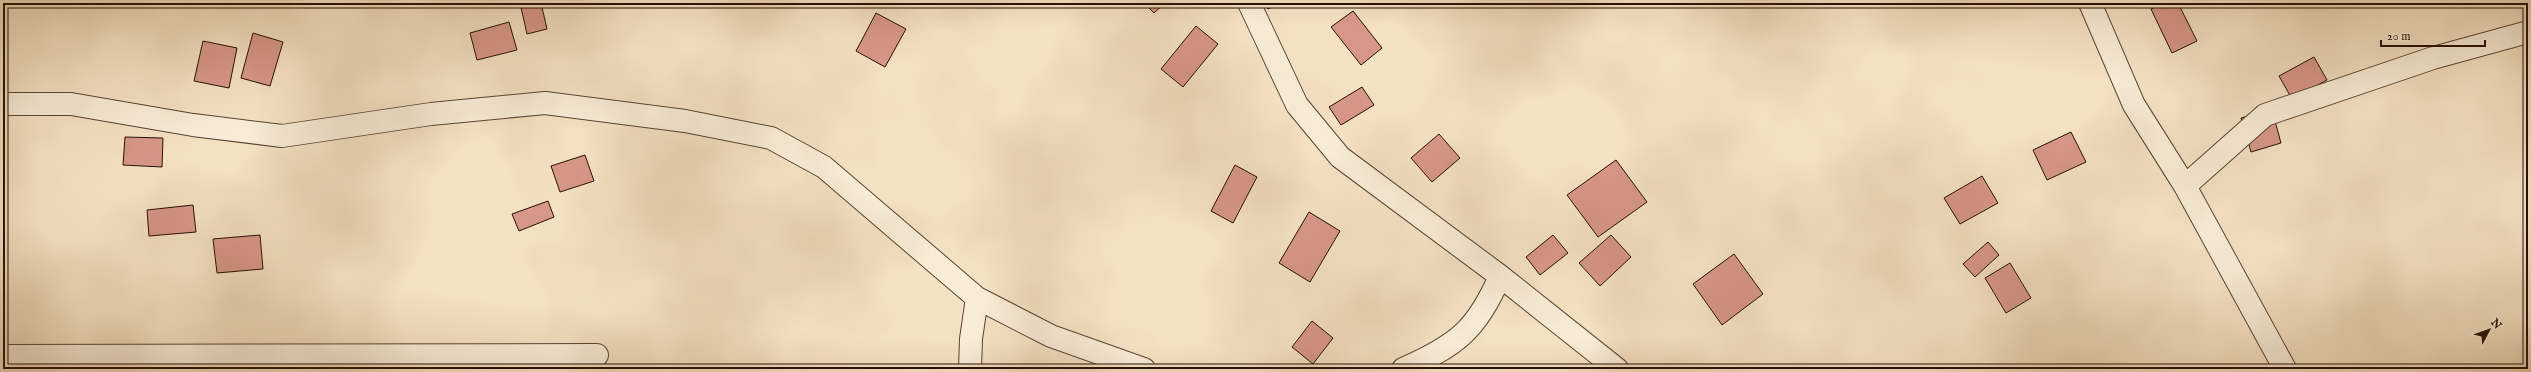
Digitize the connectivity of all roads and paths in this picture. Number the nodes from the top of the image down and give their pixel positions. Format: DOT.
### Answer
graph roads {
  1 [pos="1249,3"];
  2 [pos="2090,3"];
  3 [pos="2528,32"];
  4 [pos="3,104"];
  5 [pos="2185,186"];
  6 [pos="1500,276"];
  7 [pos="977,298"];
  8 [pos="597,355"];
  9 [pos="3,356"];
  10 [pos="970,369"];
  11 [pos="1144,369"];
  12 [pos="1404,369"];
  13 [pos="1617,369"];
  14 [pos="2285,369"];
  1 -- 6 [label="street"];
  2 -- 5 [label="street"];
  3 -- 5 [label="street"];
  4 -- 7 [label="street"];
  5 -- 14 [label="street"];
  6 -- 12 [label="street"];
  6 -- 13 [label="street"];
  7 -- 10 [label="street"];
  7 -- 11 [label="street"];
  8 -- 9 [label="street"];
}
